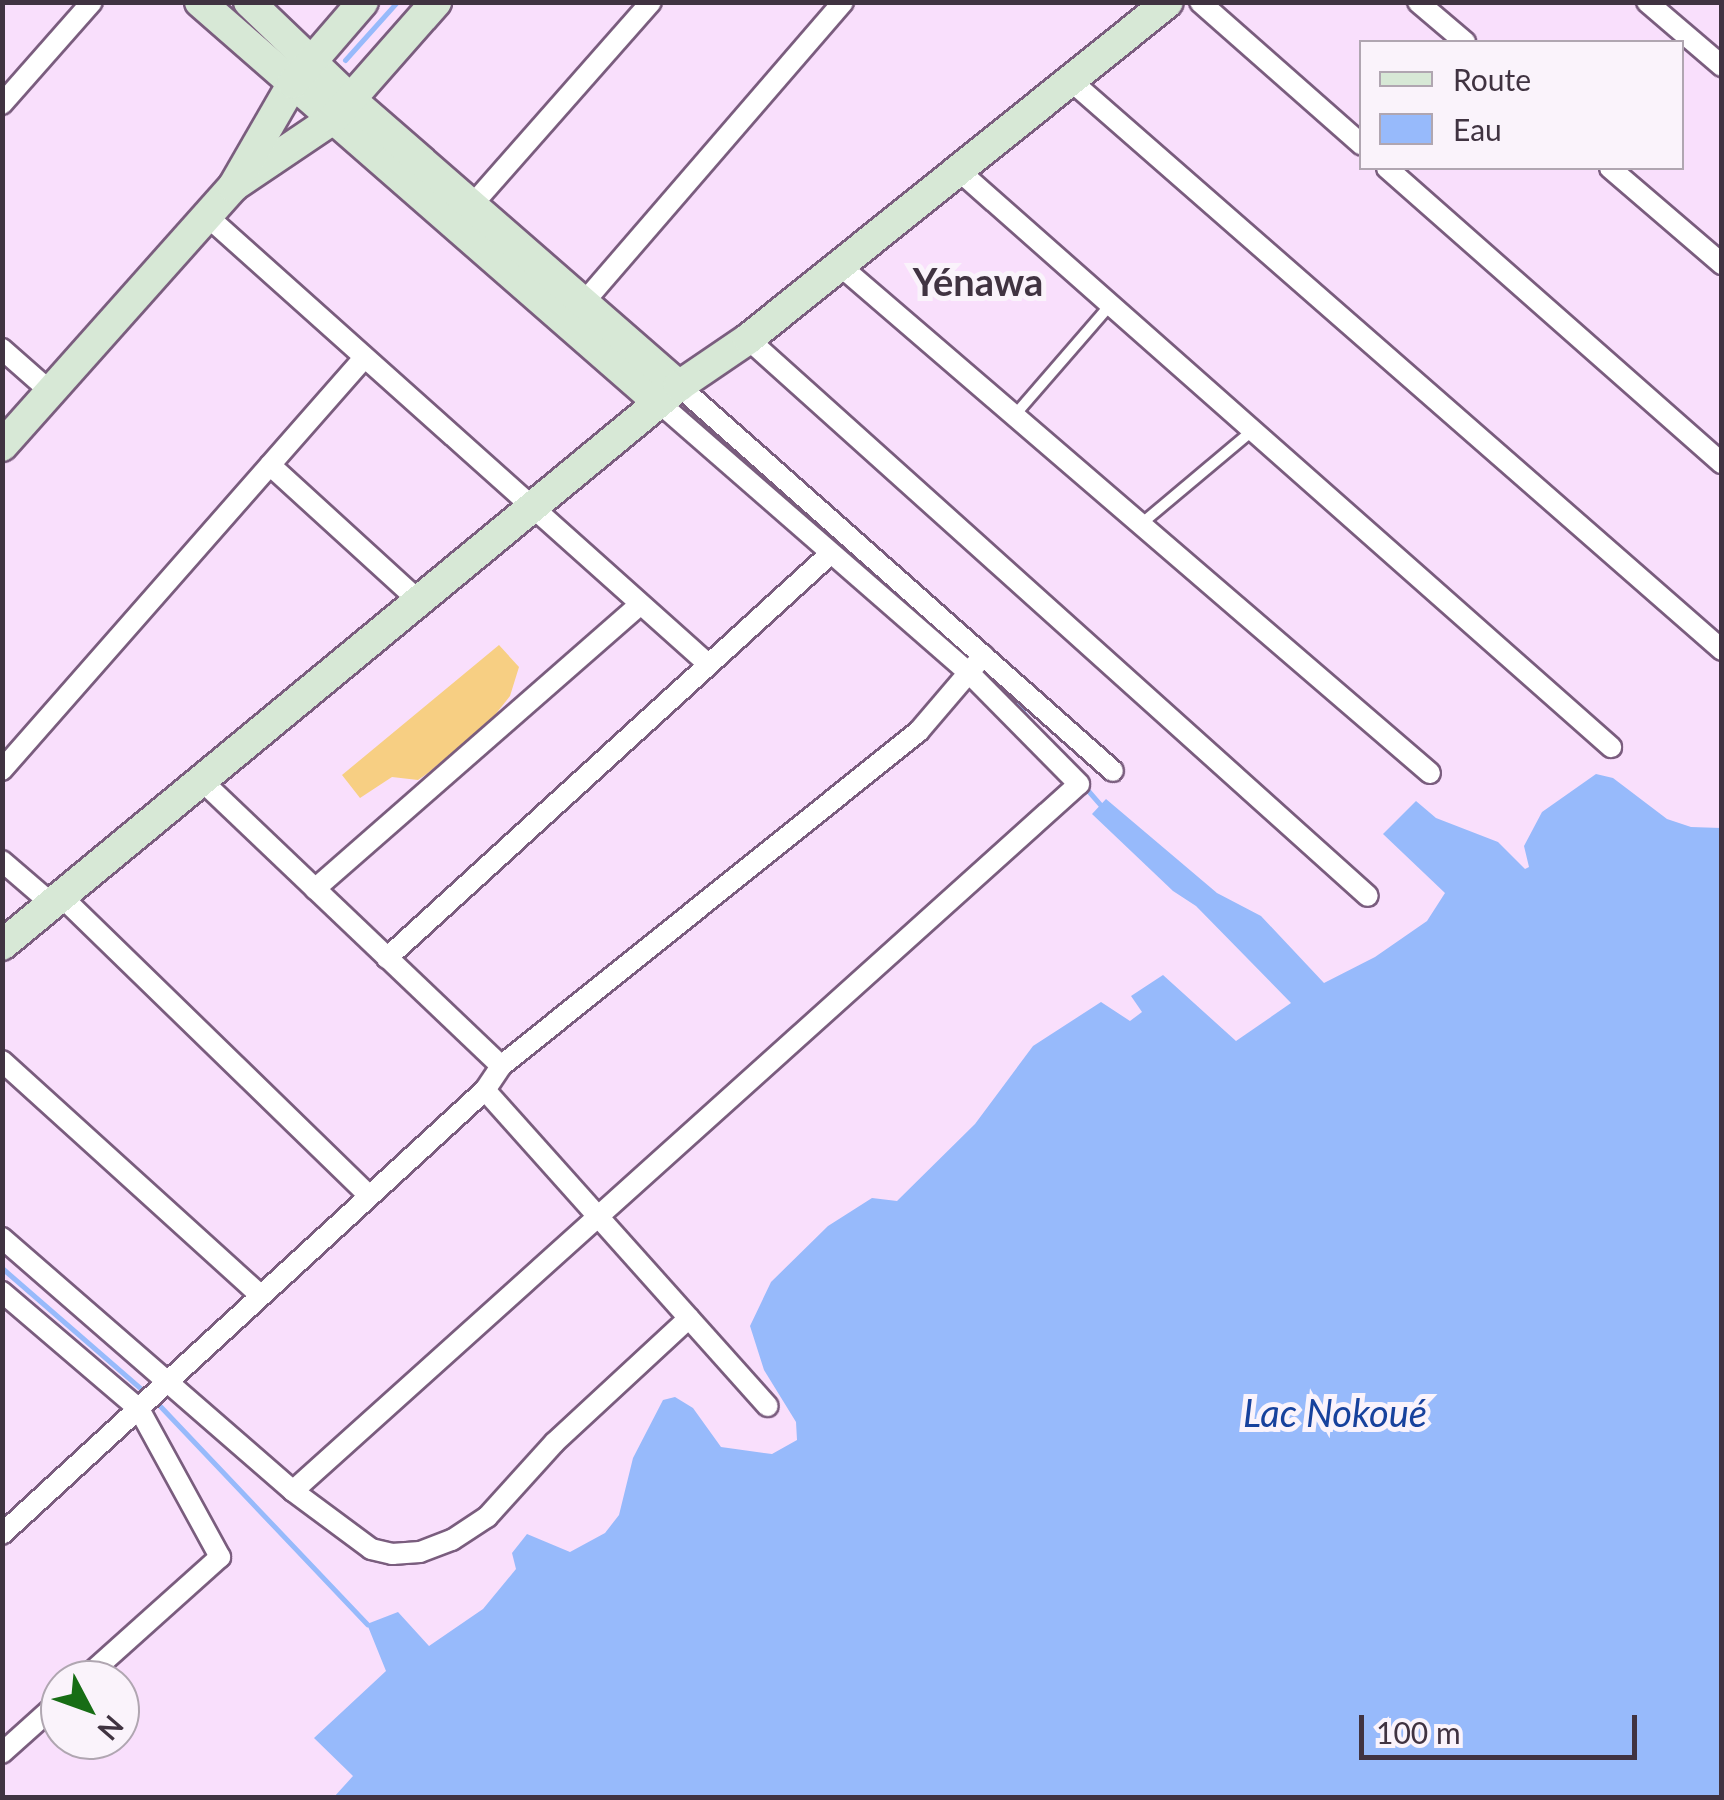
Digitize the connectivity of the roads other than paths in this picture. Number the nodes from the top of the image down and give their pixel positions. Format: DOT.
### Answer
graph roads {
  1 [pos="92,2"];
  2 [pos="200,2"];
  3 [pos="250,2"];
  4 [pos="362,2"];
  5 [pos="436,2"];
  6 [pos="651,2"];
  7 [pos="843,2"];
  8 [pos="1200,2"];
  9 [pos="1418,2"];
  10 [pos="1647,2"];
  11 [pos="1151,7"];
  12 [pos="1463,40"];
  13 [pos="1722,66"];
  14 [pos="303,72"];
  15 [pos="1070,80"];
  16 [pos="2,104"];
  17 [pos="342,109"];
  18 [pos="1359,142"];
  19 [pos="957,169"];
  20 [pos="1389,170"];
  21 [pos="1612,170"];
  22 [pos="233,187"];
  23 [pos="473,204"];
  24 [pos="208,216"];
  25 [pos="836,264"];
  26 [pos="1722,264"];
  27 [pos="585,301"];
  28 [pos="1110,304"];
  29 [pos="748,339"];
  30 [pos="2,349"];
  31 [pos="364,358"];
  32 [pos="51,392"];
  33 [pos="669,394"];
  34 [pos="1014,416"];
  35 [pos="1252,430"];
  36 [pos="2,446"];
  37 [pos="1722,463"];
  38 [pos="270,466"];
  39 [pos="530,508"];
  40 [pos="1141,524"];
  41 [pos="830,555"];
  42 [pos="419,601"];
  43 [pos="640,604"];
  44 [pos="1722,650"];
  45 [pos="984,656"];
  46 [pos="708,664"];
  47 [pos="969,673"];
  48 [pos="1611,747"];
  49 [pos="2,770"];
  50 [pos="1113,771"];
  51 [pos="1430,772"];
  52 [pos="202,780"];
  53 [pos="2,861"];
  54 [pos="316,889"];
  55 [pos="1368,896"];
  56 [pos="56,900"];
  57 [pos="2,944"];
  58 [pos="387,958"];
  59 [pos="2,1061"];
  60 [pos="501,1066"];
  61 [pos="485,1090"];
  62 [pos="368,1195"];
  63 [pos="596,1214"];
  64 [pos="2,1238"];
  65 [pos="2,1292"];
  66 [pos="260,1294"];
  67 [pos="689,1318"];
  68 [pos="166,1382"];
  69 [pos="768,1406"];
  70 [pos="139,1409"];
  71 [pos="293,1491"];
  72 [pos="2,1534"];
  73 [pos="105,1660"];
  74 [pos="40,1719"];
  75 [pos="2,1752"];
  1 -- 16 [label="street"];
  2 -- 14 [label="street"];
  3 -- 14 [label="street"];
  4 -- 14 [label="street"];
  5 -- 17 [label="street"];
  6 -- 23 [label="street"];
  7 -- 27 [label="street"];
  8 -- 18 [label="street"];
  9 -- 12 [label="street"];
  10 -- 13 [label="street"];
  11 -- 15 [label="street"];
  14 -- 17 [label="street"];
  14 -- 22 [label="street"];
  15 -- 19 [label="street"];
  15 -- 44 [label="street"];
  17 -- 22 [label="street"];
  17 -- 23 [label="street"];
  17 -- 33 [label="street"];
  19 -- 25 [label="street"];
  19 -- 28 [label="street"];
  20 -- 37 [label="street"];
  21 -- 26 [label="street"];
  22 -- 24 [label="street"];
  23 -- 27 [label="street"];
  24 -- 31 [label="street"];
  24 -- 32 [label="street"];
  25 -- 29 [label="street"];
  25 -- 34 [label="street"];
  27 -- 33 [label="street"];
  28 -- 34 [label="lane"];
  28 -- 35 [label="street"];
  29 -- 33 [label="street"];
  29 -- 55 [label="street"];
  30 -- 32 [label="street"];
  31 -- 38 [label="street"];
  31 -- 39 [label="street"];
  32 -- 36 [label="street"];
  33 -- 39 [label="street"];
  33 -- 41 [label="street"];
  33 -- 45 [label="street"];
  34 -- 40 [label="street"];
  35 -- 40 [label="lane"];
  35 -- 48 [label="street"];
  38 -- 42 [label="street"];
  38 -- 49 [label="street"];
  39 -- 42 [label="street"];
  39 -- 43 [label="street"];
  40 -- 51 [label="street"];
  41 -- 46 [label="street"];
  41 -- 47 [label="street"];
  42 -- 52 [label="street"];
  43 -- 46 [label="street"];
  43 -- 54 [label="street"];
  45 -- 47 [label="street"];
  45 -- 50 [label="street"];
  46 -- 58 [label="street"];
  47 -- 60 [label="street"];
  47 -- 63 [label="street"];
  52 -- 54 [label="street"];
  52 -- 56 [label="street"];
  53 -- 56 [label="street"];
  54 -- 58 [label="street"];
  56 -- 57 [label="street"];
  56 -- 62 [label="street"];
  58 -- 60 [label="street"];
  59 -- 66 [label="street"];
  60 -- 61 [label="street"];
  61 -- 62 [label="street"];
  61 -- 63 [label="street"];
  62 -- 66 [label="street"];
  63 -- 67 [label="street"];
  63 -- 71 [label="street"];
  64 -- 68 [label="street"];
  65 -- 70 [label="street"];
  66 -- 68 [label="street"];
  67 -- 69 [label="street"];
  67 -- 71 [label="street"];
  68 -- 70 [label="street"];
  68 -- 71 [label="street"];
  70 -- 72 [label="street"];
  70 -- 73 [label="street"];
  74 -- 75 [label="street"];
}
